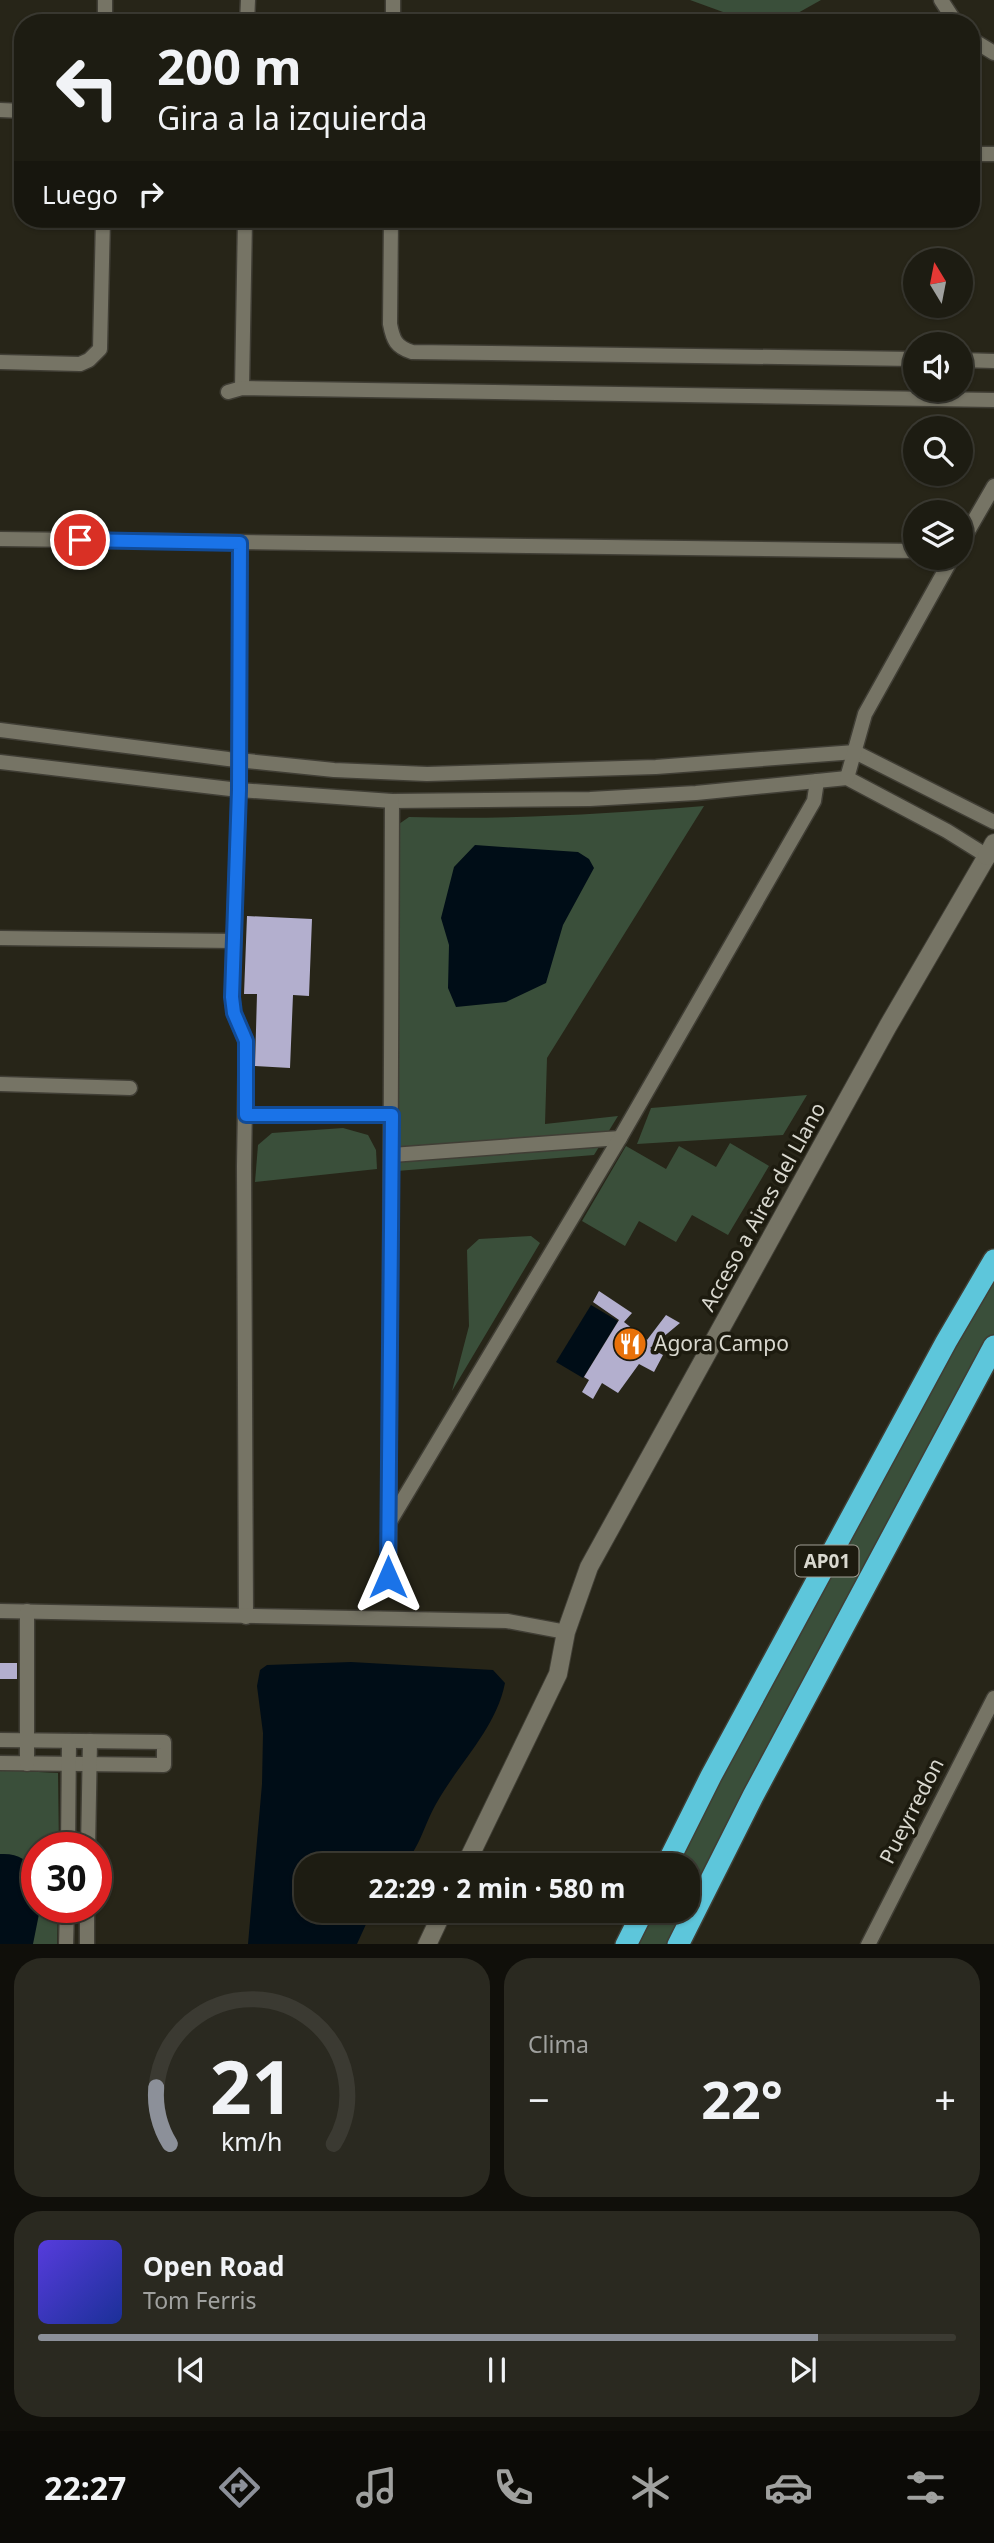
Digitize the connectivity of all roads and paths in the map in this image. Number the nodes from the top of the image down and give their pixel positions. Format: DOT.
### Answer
graph roads {
  1 [pos="103,228"];
  2 [pos="244,228"];
  3 [pos="391,228"];
  4 [pos="903,359"];
  5 [pos="973,360"];
  6 [pos="994,360"];
  7 [pos="0,362"];
  8 [pos="994,400"];
  9 [pos="994,486"];
  10 [pos="973,522"];
  11 [pos="0,539"];
  12 [pos="240,543"];
  13 [pos="903,551"];
  14 [pos="943,570"];
  15 [pos="0,730"];
  16 [pos="855,752"];
  17 [pos="237,760"];
  18 [pos="0,762"];
  19 [pos="847,778"];
  20 [pos="817,781"];
  21 [pos="239,790"];
  22 [pos="392,801"];
  23 [pos="994,822"];
  24 [pos="990,850"];
  25 [pos="0,938"];
  26 [pos="234,941"];
  27 [pos="0,1084"];
  28 [pos="130,1088"];
  29 [pos="246,1115"];
  30 [pos="392,1115"];
  31 [pos="620,1138"];
  32 [pos="392,1155"];
  33 [pos="994,1260"];
  34 [pos="994,1346"];
  35 [pos="389,1523"];
  36 [pos="388,1577"];
  37 [pos="0,1611"];
  38 [pos="27,1611"];
  39 [pos="246,1617"];
  40 [pos="566,1632"];
  41 [pos="994,1698"];
  42 [pos="0,1740"];
  43 [pos="27,1741"];
  44 [pos="69,1741"];
  45 [pos="90,1741"];
  46 [pos="0,1763"];
  47 [pos="27,1764"];
  48 [pos="69,1764"];
  49 [pos="89,1764"];
  50 [pos="68,1832"];
  51 [pos="88,1832"];
  52 [pos="471,1853"];
  53 [pos="673,1853"];
  54 [pos="67,1923"];
  55 [pos="88,1923"];
  56 [pos="437,1923"];
  57 [pos="637,1923"];
  58 [pos="66,1944"];
  59 [pos="87,1944"];
  60 [pos="427,1944"];
  61 [pos="626,1944"];
  62 [pos="678,1944"];
  63 [pos="868,1944"];
  1 -- 7 [label="street"];
  2 -- 8 [label="street"];
  3 -- 4 [label="street"];
  5 -- 6 [label="street"];
  9 -- 10 [label="street"];
  11 -- 12 [label="street"];
  12 -- 13 [label="street"];
  12 -- 17 [label="street"];
  14 -- 16 [label="street"];
  15 -- 17 [label="street"];
  16 -- 17 [label="street"];
  16 -- 19 [label="street"];
  16 -- 23 [label="street"];
  17 -- 21 [label="street"];
  18 -- 21 [label="street"];
  19 -- 20 [label="street"];
  19 -- 24 [label="street"];
  20 -- 22 [label="street"];
  20 -- 31 [label="street"];
  21 -- 22 [label="street"];
  21 -- 26 [label="street"];
  22 -- 30 [label="street"];
  24 -- 40 [label="street, Acceso a Aires del Llano"];
  25 -- 26 [label="street"];
  26 -- 29 [label="street"];
  27 -- 28 [label="street"];
  29 -- 30 [label="street"];
  29 -- 39 [label="street"];
  30 -- 32 [label="street"];
  31 -- 32 [label="street"];
  31 -- 35 [label="street"];
  32 -- 35 [label="street"];
  33 -- 53 [label="highway, AP01"];
  34 -- 62 [label="highway, AP01"];
  35 -- 36 [label="street"];
  37 -- 38 [label="street"];
  38 -- 39 [label="street"];
  38 -- 43 [label="street"];
  39 -- 40 [label="street"];
  40 -- 52 [label="street, Acceso a Aires del Llano"];
  41 -- 63 [label="street, Pueyrredon"];
  42 -- 43 [label="street"];
  43 -- 44 [label="street"];
  43 -- 47 [label="street"];
  44 -- 45 [label="street"];
  44 -- 48 [label="street"];
  45 -- 49 [label="street"];
  45 -- 49 [label="street"];
  46 -- 47 [label="street"];
  47 -- 48 [label="street"];
  48 -- 49 [label="street"];
  48 -- 50 [label="street"];
  49 -- 51 [label="street"];
  54 -- 58 [label="street"];
  55 -- 59 [label="street"];
  56 -- 60 [label="street"];
  57 -- 61 [label="highway"];
}
